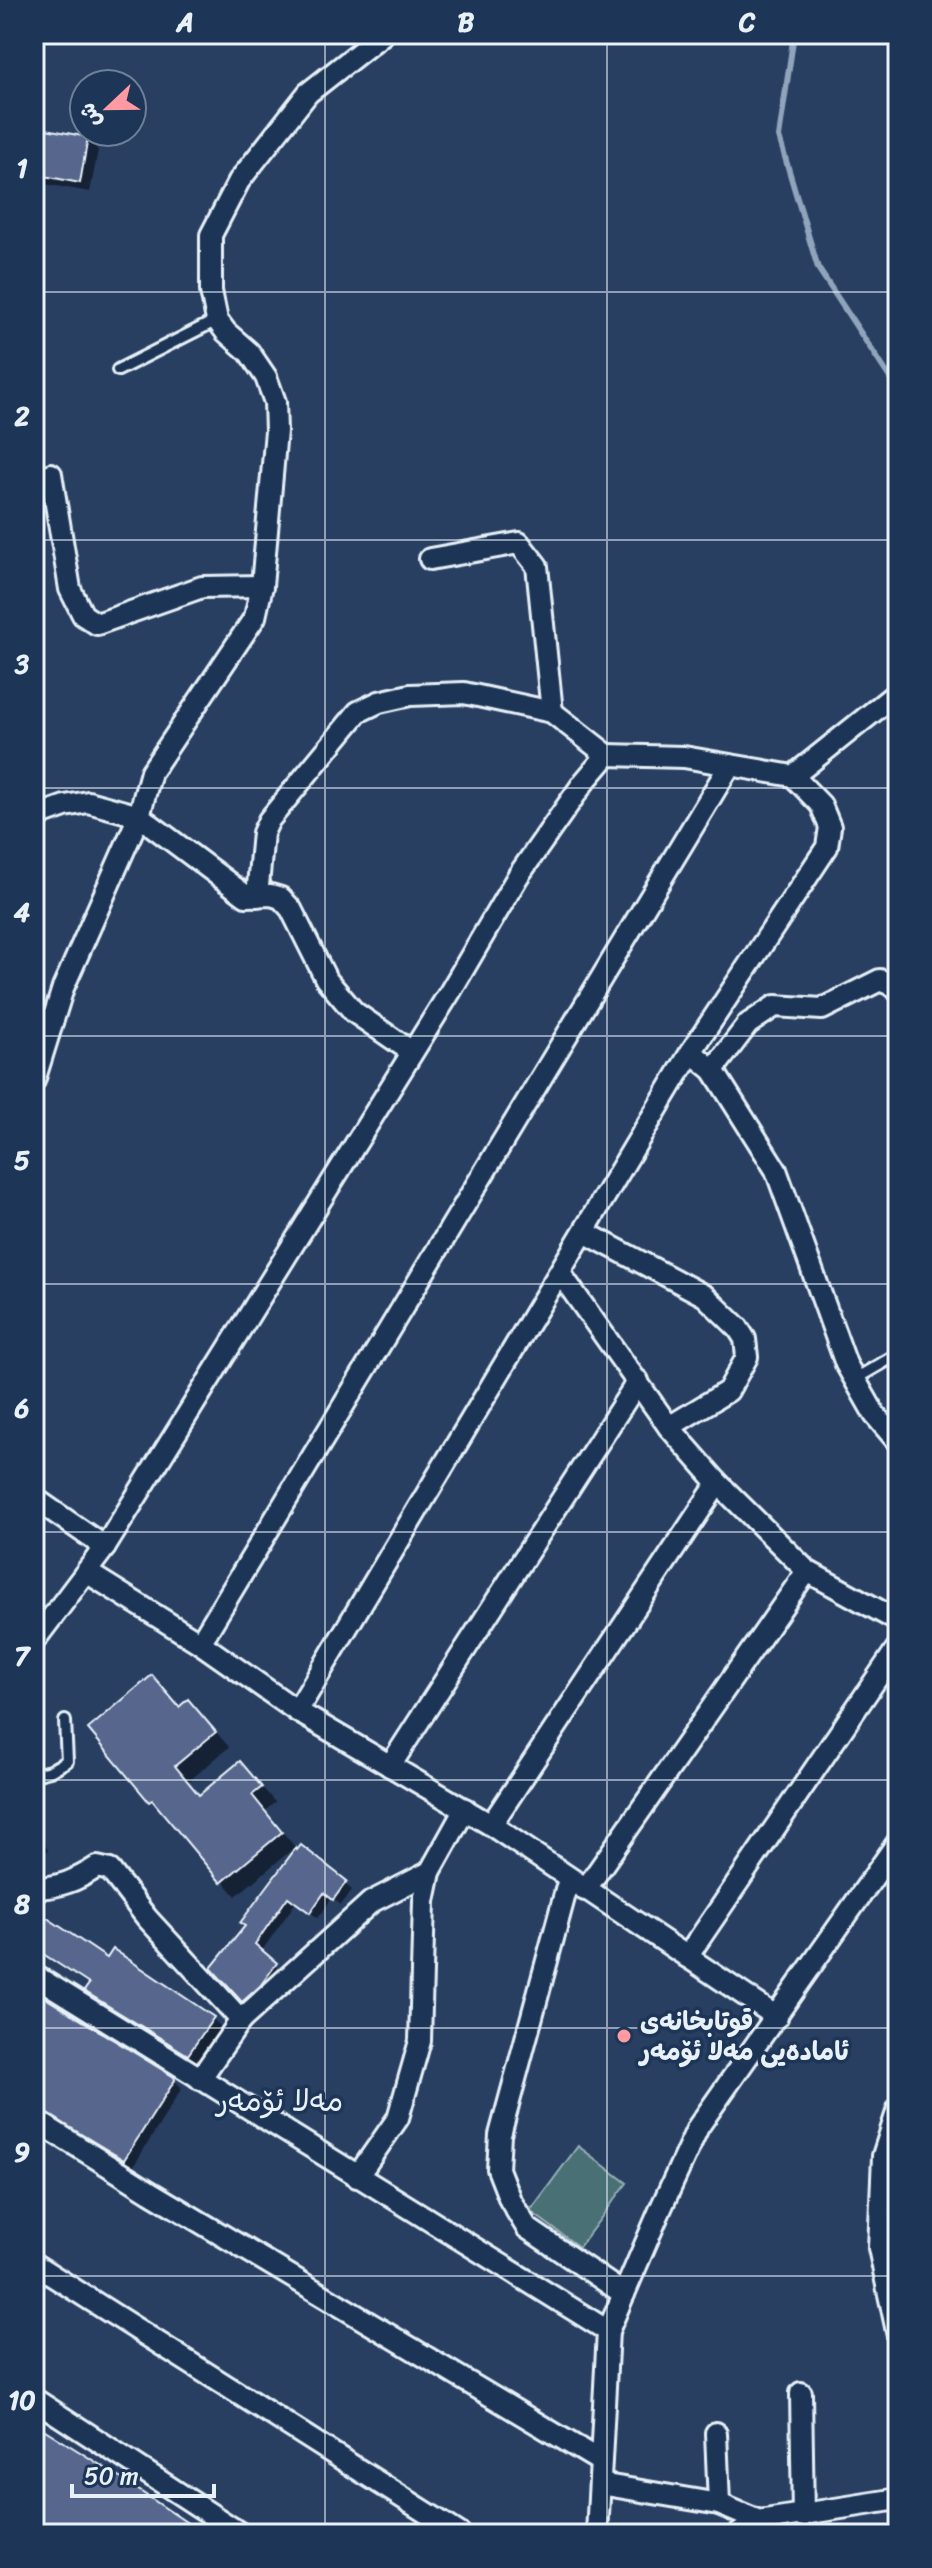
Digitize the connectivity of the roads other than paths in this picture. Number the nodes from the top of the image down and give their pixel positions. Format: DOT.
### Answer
graph roads {
  1 [pos="383,34"];
  2 [pos="217,320"];
  3 [pos="118,370"];
  4 [pos="51,474"];
  5 [pos="430,559"];
  6 [pos="262,586"];
  7 [pos="898,692"];
  8 [pos="552,712"];
  9 [pos="607,755"];
  10 [pos="730,765"];
  11 [pos="793,776"];
  12 [pos="139,816"];
  13 [pos="34,817"];
  14 [pos="257,896"];
  15 [pos="897,986"];
  16 [pos="412,1052"];
  17 [pos="691,1052"];
  18 [pos="37,1058"];
  19 [pos="713,1070"];
  20 [pos="34,1081"];
  21 [pos="584,1232"];
  22 [pos="560,1273"];
  23 [pos="898,1354"];
  24 [pos="855,1379"];
  25 [pos="638,1381"];
  26 [pos="669,1427"];
  27 [pos="898,1442"];
  28 [pos="718,1483"];
  29 [pos="34,1498"];
  30 [pos="105,1547"];
  31 [pos="807,1571"];
  32 [pos="88,1573"];
  33 [pos="898,1621"];
  34 [pos="34,1641"];
  35 [pos="200,1643"];
  36 [pos="898,1647"];
  37 [pos="297,1711"];
  38 [pos="65,1721"];
  39 [pos="390,1766"];
  40 [pos="34,1775"];
  41 [pos="465,1809"];
  42 [pos="491,1825"];
  43 [pos="898,1842"];
  44 [pos="430,1872"];
  45 [pos="577,1884"];
  46 [pos="34,1888"];
  47 [pos="687,1957"];
  48 [pos="34,1975"];
  49 [pos="777,2017"];
  50 [pos="241,2020"];
  51 [pos="200,2079"];
  52 [pos="898,2109"];
  53 [pos="34,2119"];
  54 [pos="357,2177"];
  55 [pos="34,2264"];
  56 [pos="624,2294"];
  57 [pos="608,2331"];
  58 [pos="898,2336"];
  59 [pos="801,2393"];
  60 [pos="34,2399"];
  61 [pos="716,2433"];
  62 [pos="600,2461"];
  63 [pos="600,2484"];
  64 [pos="898,2499"];
  65 [pos="719,2504"];
  66 [pos="803,2516"];
  67 [pos="759,2521"];
  68 [pos="241,2534"];
  69 [pos="460,2534"];
  70 [pos="597,2534"];
  71 [pos="739,2534"];
  1 -- 2 [label="street"];
  2 -- 3 [label="lane"];
  2 -- 6 [label="street"];
  4 -- 6 [label="street"];
  5 -- 8 [label="street"];
  6 -- 12 [label="street"];
  7 -- 11 [label="street"];
  8 -- 9 [label="street"];
  8 -- 14 [label="street"];
  9 -- 10 [label="street"];
  9 -- 16 [label="street"];
  10 -- 11 [label="street"];
  10 -- 35 [label="street"];
  11 -- 17 [label="street"];
  12 -- 13 [label="street"];
  12 -- 14 [label="street"];
  12 -- 18 [label="street"];
  14 -- 16 [label="street"];
  15 -- 19 [label="street"];
  16 -- 30 [label="street"];
  17 -- 19 [label="street"];
  17 -- 21 [label="street"];
  18 -- 20 [label="street"];
  19 -- 24 [label="street"];
  21 -- 22 [label="street"];
  21 -- 26 [label="street"];
  22 -- 25 [label="street"];
  22 -- 37 [label="street"];
  23 -- 24 [label="lane"];
  24 -- 27 [label="street"];
  25 -- 26 [label="street"];
  25 -- 39 [label="street"];
  26 -- 28 [label="street"];
  28 -- 31 [label="street"];
  28 -- 42 [label="street"];
  29 -- 30 [label="street"];
  30 -- 32 [label="street"];
  31 -- 33 [label="street"];
  31 -- 45 [label="street"];
  32 -- 34 [label="street"];
  32 -- 35 [label="street"];
  35 -- 37 [label="street"];
  36 -- 47 [label="street"];
  37 -- 39 [label="street"];
  38 -- 40 [label="lane"];
  39 -- 41 [label="street"];
  41 -- 42 [label="street"];
  41 -- 44 [label="street"];
  42 -- 45 [label="street"];
  43 -- 49 [label="street"];
  44 -- 50 [label="street"];
  44 -- 54 [label="street"];
  45 -- 47 [label="street"];
  45 -- 56 [label="street"];
  46 -- 50 [label="street"];
  47 -- 49 [label="street"];
  48 -- 51 [label="street"];
  49 -- 56 [label="street"];
  50 -- 51 [label="street"];
  51 -- 54 [label="street"];
  52 -- 58 [label="street"];
  53 -- 62 [label="street"];
  54 -- 57 [label="street"];
  55 -- 69 [label="street"];
  56 -- 57 [label="street"];
  57 -- 62 [label="street"];
  59 -- 66 [label="street"];
  60 -- 68 [label="street"];
  61 -- 65 [label="street"];
  62 -- 63 [label="street"];
  63 -- 65 [label="street"];
  63 -- 70 [label="street"];
  64 -- 66 [label="street"];
  65 -- 67 [label="street"];
  66 -- 67 [label="street"];
  67 -- 71 [label="street"];
}
